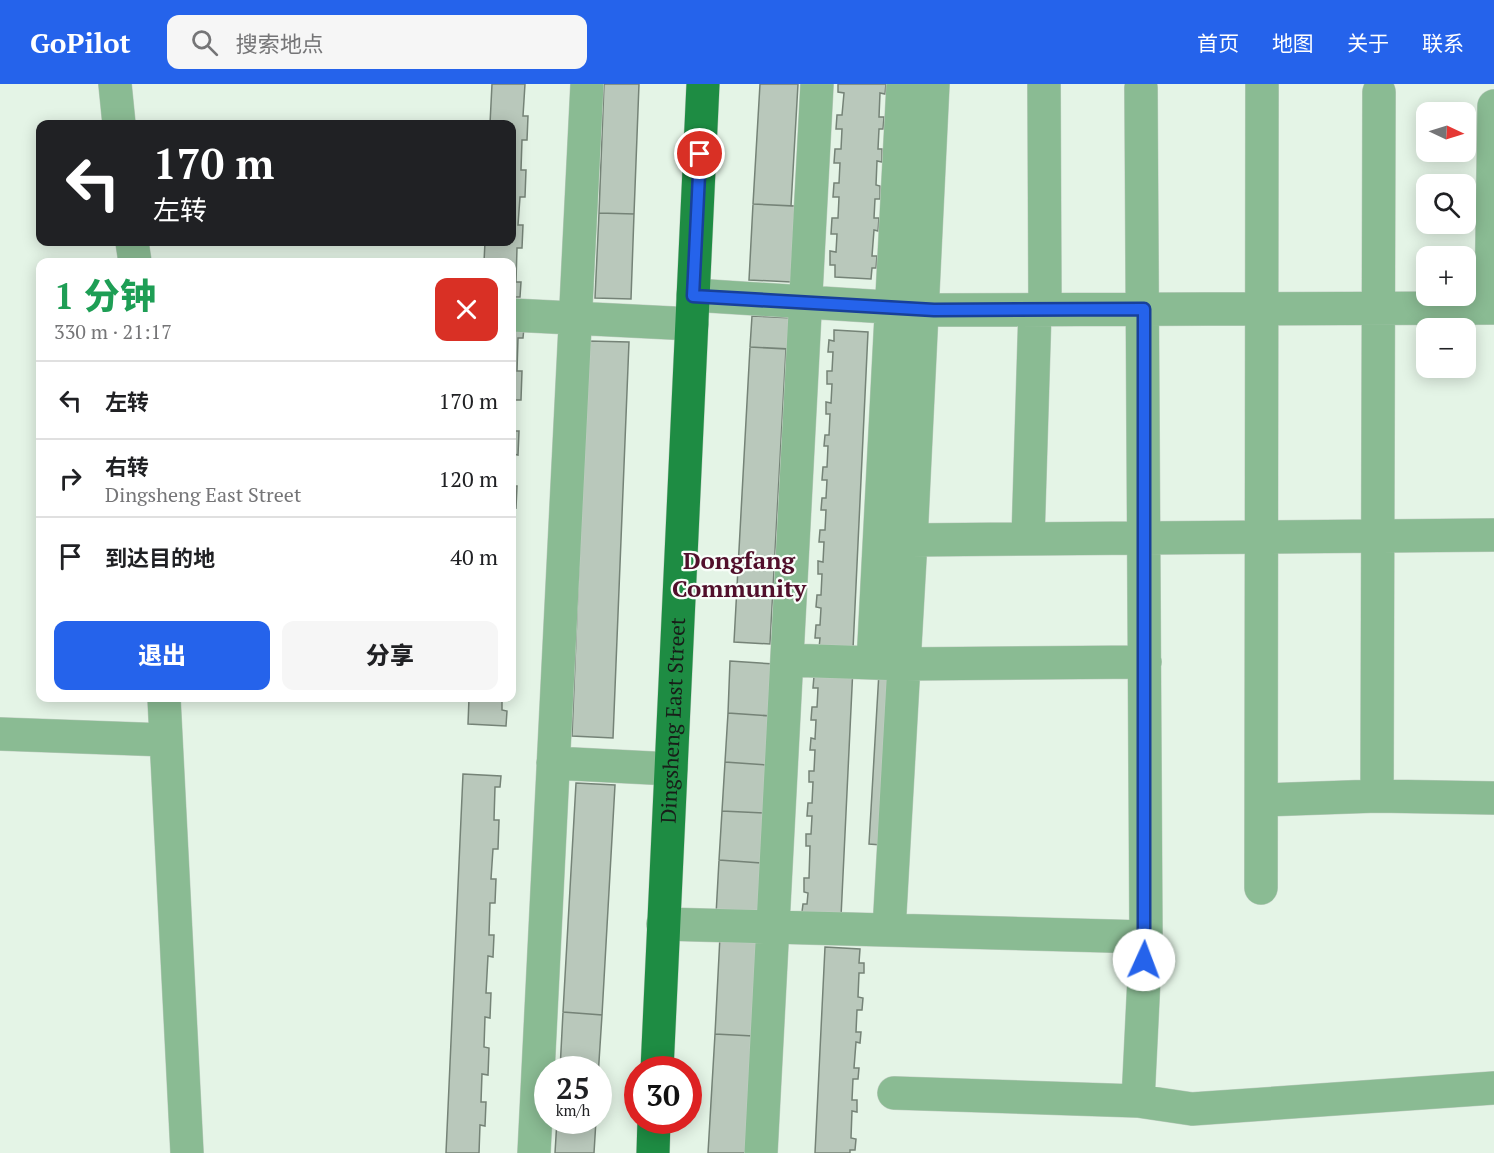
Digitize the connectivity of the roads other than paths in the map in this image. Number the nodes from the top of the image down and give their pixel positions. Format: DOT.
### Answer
graph roads {
  1 [pos="115,84"];
  2 [pos="587,84"];
  3 [pos="703,84"];
  4 [pos="817,84"];
  5 [pos="903,84"];
  6 [pos="933,84"];
  7 [pos="1044,84"];
  8 [pos="1262,84"];
  9 [pos="1142,88"];
  10 [pos="1379,92"];
  11 [pos="1494,106"];
  12 [pos="119,120"];
  13 [pos="806,302"];
  14 [pos="907,308"];
  15 [pos="1378,308"];
  16 [pos="1493,308"];
  17 [pos="1040,309"];
  18 [pos="1144,309"];
  19 [pos="1263,309"];
  20 [pos="692,310"];
  21 [pos="516,315"];
  22 [pos="575,318"];
  23 [pos="1494,535"];
  24 [pos="1378,536"];
  25 [pos="1263,537"];
  26 [pos="1145,538"];
  27 [pos="1028,539"];
  28 [pos="911,540"];
  29 [pos="787,660"];
  30 [pos="1145,662"];
  31 [pos="889,664"];
  32 [pos="164,702"];
  33 [pos="0,734"];
  34 [pos="166,740"];
  35 [pos="553,763"];
  36 [pos="671,769"];
  37 [pos="1377,796"];
  38 [pos="1494,798"];
  39 [pos="1262,800"];
  40 [pos="1261,888"];
  41 [pos="663,924"];
  42 [pos="773,927"];
  43 [pos="889,930"];
  44 [pos="1146,937"];
  45 [pos="658,1056"];
  46 [pos="1494,1088"];
  47 [pos="894,1094"];
  48 [pos="1138,1101"];
  49 [pos="654,1134"];
  50 [pos="187,1153"];
  51 [pos="534,1153"];
  52 [pos="653,1153"];
  53 [pos="761,1153"];
  1 -- 12 [label="street"];
  2 -- 22 [label="street"];
  3 -- 20 [label="main road, Dingsheng East Street"];
  4 -- 13 [label="street"];
  5 -- 14 [label="street"];
  6 -- 14 [label="street"];
  7 -- 17 [label="street"];
  8 -- 19 [label="street"];
  9 -- 18 [label="street"];
  10 -- 15 [label="street"];
  11 -- 16 [label="street"];
  13 -- 14 [label="street"];
  13 -- 20 [label="street"];
  13 -- 29 [label="street"];
  14 -- 17 [label="street"];
  14 -- 28 [label="street"];
  14 -- 31 [label="street"];
  15 -- 16 [label="street"];
  15 -- 19 [label="street"];
  15 -- 24 [label="street"];
  17 -- 18 [label="street"];
  17 -- 27 [label="street"];
  18 -- 19 [label="street"];
  18 -- 26 [label="street"];
  19 -- 25 [label="street"];
  20 -- 22 [label="street"];
  20 -- 36 [label="main road, Dingsheng East Street"];
  21 -- 22 [label="street"];
  22 -- 35 [label="street"];
  23 -- 24 [label="street"];
  24 -- 25 [label="street"];
  24 -- 37 [label="street"];
  25 -- 26 [label="street"];
  25 -- 39 [label="street"];
  26 -- 27 [label="street"];
  26 -- 30 [label="street"];
  27 -- 28 [label="street"];
  28 -- 31 [label="street"];
  29 -- 31 [label="street"];
  29 -- 42 [label="street"];
  30 -- 31 [label="street"];
  30 -- 44 [label="street"];
  31 -- 43 [label="street"];
  32 -- 34 [label="street"];
  33 -- 34 [label="street"];
  34 -- 50 [label="street"];
  35 -- 36 [label="street"];
  35 -- 51 [label="street"];
  36 -- 41 [label="main road, Dingsheng East Street"];
  37 -- 38 [label="street"];
  37 -- 39 [label="street"];
  39 -- 40 [label="street"];
  41 -- 42 [label="street"];
  41 -- 45 [label="main road, Dingsheng East Street"];
  42 -- 43 [label="street"];
  42 -- 53 [label="street"];
  43 -- 44 [label="street"];
  44 -- 48 [label="street"];
  46 -- 48 [label="street"];
  47 -- 48 [label="street"];
  49 -- 52 [label="main road"];
}
